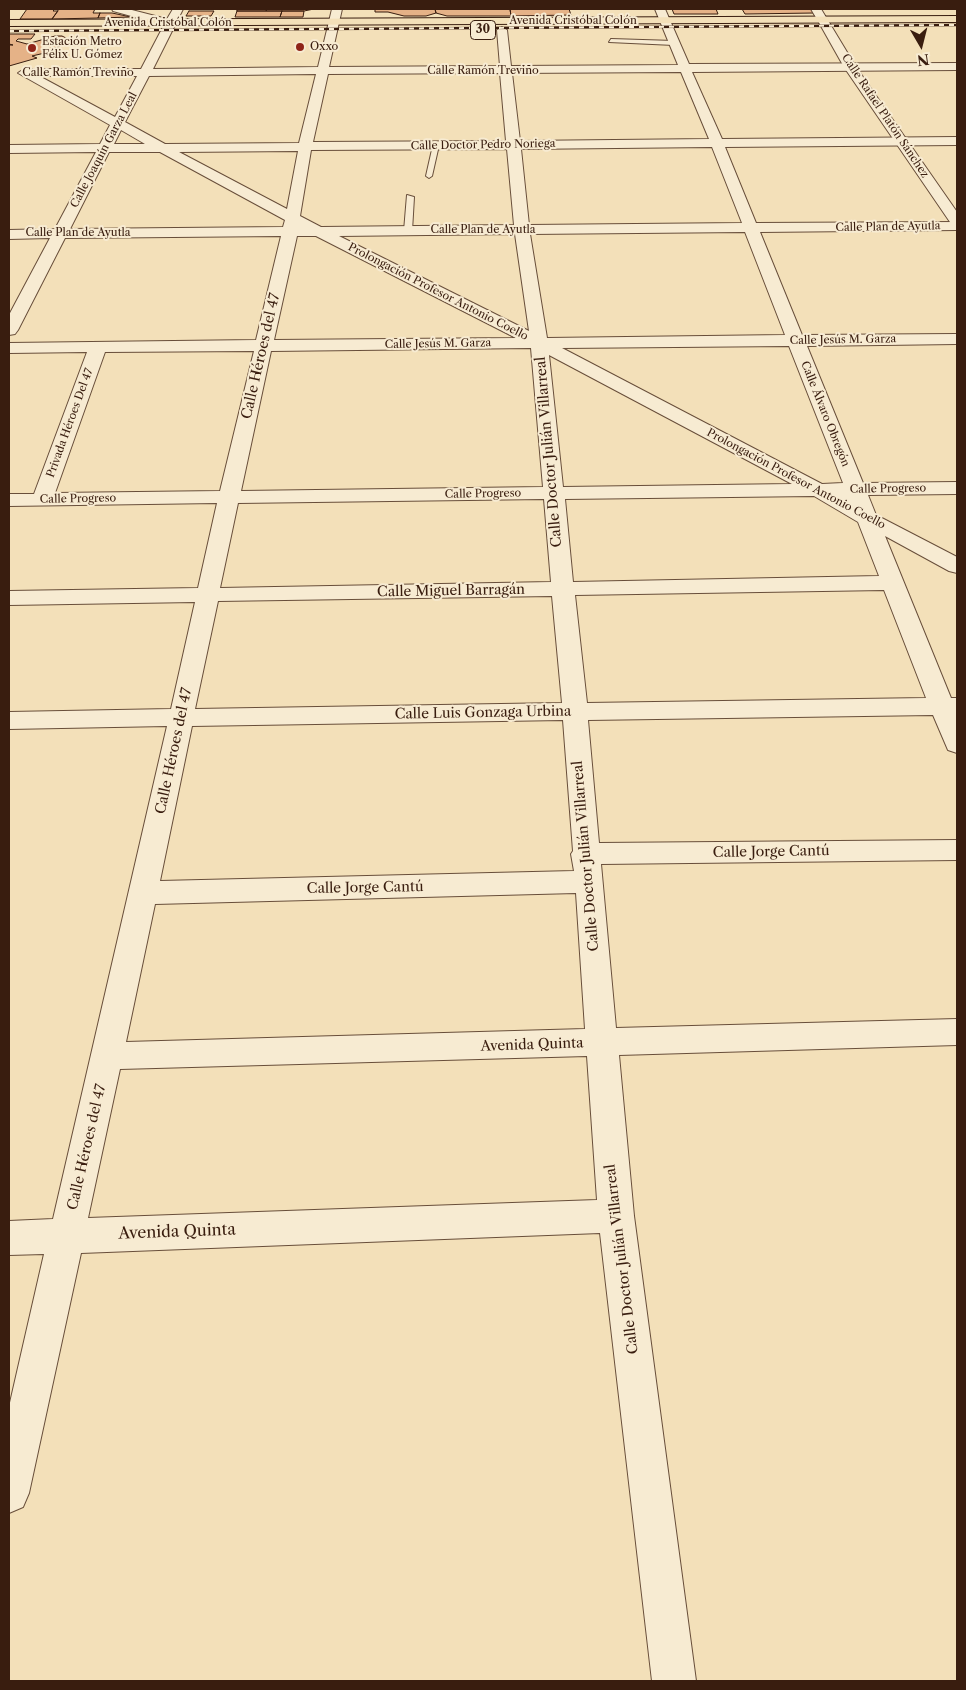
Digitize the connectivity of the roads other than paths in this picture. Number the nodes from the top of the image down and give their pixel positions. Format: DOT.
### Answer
graph roads {
  1 [pos="19,9"];
  2 [pos="117,9"];
  3 [pos="178,9"];
  4 [pos="337,9"];
  5 [pos="660,9"];
  6 [pos="816,9"];
  7 [pos="957,19"];
  8 [pos="9,23"];
  9 [pos="824,24"];
  10 [pos="333,26"];
  11 [pos="169,27"];
  12 [pos="957,28"];
  13 [pos="502,30"];
  14 [pos="669,31"];
  15 [pos="9,32"];
  16 [pos="611,40"];
  17 [pos="957,66"];
  18 [pos="850,67"];
  19 [pos="686,70"];
  20 [pos="323,71"];
  21 [pos="508,71"];
  22 [pos="146,72"];
  23 [pos="16,73"];
  24 [pos="118,122"];
  25 [pos="902,141"];
  26 [pos="957,141"];
  27 [pos="717,143"];
  28 [pos="513,144"];
  29 [pos="436,145"];
  30 [pos="305,147"];
  31 [pos="163,148"];
  32 [pos="9,149"];
  33 [pos="102,149"];
  34 [pos="429,176"];
  35 [pos="410,197"];
  36 [pos="957,222"];
  37 [pos="291,225"];
  38 [pos="957,226"];
  39 [pos="751,228"];
  40 [pos="522,230"];
  41 [pos="408,231"];
  42 [pos="319,232"];
  43 [pos="9,234"];
  44 [pos="60,234"];
  45 [pos="9,330"];
  46 [pos="957,339"];
  47 [pos="795,340"];
  48 [pos="539,343"];
  49 [pos="264,345"];
  50 [pos="98,347"];
  51 [pos="9,348"];
  52 [pos="957,488"];
  53 [pos="819,490"];
  54 [pos="856,490"];
  55 [pos="553,493"];
  56 [pos="229,497"];
  57 [pos="9,500"];
  58 [pos="42,500"];
  59 [pos="868,518"];
  60 [pos="957,566"];
  61 [pos="894,583"];
  62 [pos="562,589"];
  63 [pos="208,595"];
  64 [pos="9,598"];
  65 [pos="950,706"];
  66 [pos="574,711"];
  67 [pos="181,717"];
  68 [pos="9,720"];
  69 [pos="957,744"];
  70 [pos="957,850"];
  71 [pos="586,868"];
  72 [pos="143,893"];
  73 [pos="957,1032"];
  74 [pos="601,1043"];
  75 [pos="107,1056"];
  76 [pos="616,1216"];
  77 [pos="67,1236"];
  78 [pos="9,1238"];
  79 [pos="9,1493"];
  80 [pos="674,1681"];
  1 -- 8 [label="main road"];
  2 -- 11 [label="street"];
  3 -- 11 [label="street, Calle Joaquín Garza Leal"];
  4 -- 10 [label="street, Calle Héroes del 47"];
  5 -- 14 [label="street, Calle Álvaro Obregón"];
  6 -- 9 [label="street, Calle Rafael Platón Sánchez"];
  7 -- 9 [label="main road, Avenida Cristóbal Colón / 30"];
  8 -- 11 [label="main road, Avenida Cristóbal Colón / 30"];
  9 -- 12 [label="main road, Avenida Cristóbal Colón / 30"];
  9 -- 14 [label="main road, Avenida Cristóbal Colón / 30"];
  9 -- 18 [label="street, Calle Rafael Platón Sánchez"];
  10 -- 11 [label="main road, Avenida Cristóbal Colón / 30"];
  10 -- 13 [label="main road, Avenida Cristóbal Colón / 30"];
  10 -- 14 [label="main road, Avenida Cristóbal Colón / 30"];
  10 -- 20 [label="street, Calle Héroes del 47"];
  11 -- 15 [label="main road, Avenida Cristóbal Colón / 30"];
  11 -- 22 [label="street, Calle Joaquín Garza Leal"];
  13 -- 14 [label="main road, Avenida Cristóbal Colón / 30"];
  13 -- 21 [label="street, Calle Doctor Julián Villarreal"];
  14 -- 16 [label="lane"];
  14 -- 19 [label="street, Calle Álvaro Obregón"];
  17 -- 18 [label="street, Calle Ramón Treviño"];
  18 -- 19 [label="street, Calle Ramón Treviño"];
  18 -- 25 [label="street, Calle Rafael Platón Sánchez"];
  19 -- 21 [label="street, Calle Ramón Treviño"];
  19 -- 27 [label="street, Calle Álvaro Obregón"];
  20 -- 21 [label="street, Calle Ramón Treviño"];
  20 -- 22 [label="street, Calle Ramón Treviño"];
  20 -- 30 [label="street, Calle Héroes del 47"];
  21 -- 28 [label="street, Calle Doctor Julián Villarreal"];
  22 -- 23 [label="street, Calle Ramón Treviño"];
  22 -- 24 [label="street, Calle Joaquín Garza Leal"];
  23 -- 24 [label="street, Prolongación Profesor Antonio Coello"];
  24 -- 31 [label="street, Prolongación Profesor Antonio Coello"];
  24 -- 33 [label="street, Calle Joaquín Garza Leal"];
  25 -- 26 [label="street, Calle Doctor Pedro Noriega"];
  25 -- 27 [label="street, Calle Doctor Pedro Noriega"];
  25 -- 36 [label="street, Calle Rafael Platón Sánchez"];
  27 -- 28 [label="street, Calle Doctor Pedro Noriega"];
  27 -- 39 [label="street, Calle Álvaro Obregón"];
  28 -- 29 [label="street, Calle Doctor Pedro Noriega"];
  28 -- 40 [label="street, Calle Doctor Julián Villarreal"];
  29 -- 30 [label="street, Calle Doctor Pedro Noriega"];
  29 -- 34 [label="lane"];
  30 -- 31 [label="street, Calle Doctor Pedro Noriega"];
  30 -- 37 [label="street, Calle Héroes del 47"];
  31 -- 33 [label="street, Calle Doctor Pedro Noriega"];
  31 -- 37 [label="street, Prolongación Profesor Antonio Coello"];
  32 -- 33 [label="street, Calle Doctor Pedro Noriega"];
  33 -- 44 [label="street, Calle Joaquín Garza Leal"];
  35 -- 41 [label="lane"];
  37 -- 42 [label="street, Prolongación Profesor Antonio Coello"];
  37 -- 44 [label="street, Calle Plan de Ayutla"];
  37 -- 49 [label="street, Calle Héroes del 47"];
  38 -- 39 [label="street, Calle Plan de Ayutla"];
  39 -- 40 [label="street, Calle Plan de Ayutla"];
  39 -- 47 [label="street, Calle Álvaro Obregón"];
  40 -- 41 [label="street, Calle Plan de Ayutla"];
  40 -- 48 [label="street, Calle Doctor Julián Villarreal"];
  41 -- 42 [label="street, Calle Plan de Ayutla"];
  42 -- 48 [label="street, Prolongación Profesor Antonio Coello"];
  43 -- 44 [label="street, Calle Plan de Ayutla"];
  44 -- 45 [label="street, Calle Joaquín Garza Leal"];
  46 -- 47 [label="street, Calle Jesús M. Garza"];
  47 -- 48 [label="street, Calle Jesús M. Garza"];
  47 -- 54 [label="street, Calle Álvaro Obregón"];
  48 -- 49 [label="street, Calle Jesús M. Garza"];
  48 -- 53 [label="street, Prolongación Profesor Antonio Coello"];
  48 -- 55 [label="street, Calle Doctor Julián Villarreal"];
  49 -- 50 [label="street, Calle Jesús M. Garza"];
  49 -- 56 [label="street, Calle Héroes del 47"];
  50 -- 51 [label="street, Calle Jesús M. Garza"];
  50 -- 58 [label="street, Privada Héroes Del 47"];
  52 -- 54 [label="street, Calle Progreso"];
  53 -- 54 [label="street, Calle Progreso"];
  53 -- 55 [label="street, Calle Progreso"];
  53 -- 59 [label="street, Prolongación Profesor Antonio Coello"];
  54 -- 59 [label="street, Calle Álvaro Obregón"];
  55 -- 56 [label="street, Calle Progreso"];
  55 -- 62 [label="street, Calle Doctor Julián Villarreal"];
  56 -- 58 [label="street, Calle Progreso"];
  56 -- 63 [label="street, Calle Héroes del 47"];
  57 -- 58 [label="street, Calle Progreso"];
  59 -- 60 [label="street, Prolongación Profesor Antonio Coello"];
  59 -- 61 [label="street, Calle Álvaro Obregón"];
  61 -- 62 [label="street, Calle Miguel Barragán"];
  61 -- 65 [label="street, Calle Álvaro Obregón"];
  62 -- 63 [label="street, Calle Miguel Barragán"];
  62 -- 66 [label="street, Calle Doctor Julián Villarreal"];
  63 -- 64 [label="street, Calle Miguel Barragán"];
  63 -- 67 [label="street, Calle Héroes del 47"];
  65 -- 66 [label="street, Calle Luis Gonzaga Urbina"];
  65 -- 69 [label="street, Calle Álvaro Obregón"];
  66 -- 67 [label="street, Calle Luis Gonzaga Urbina"];
  66 -- 71 [label="street, Calle Doctor Julián Villarreal"];
  67 -- 68 [label="street, Calle Luis Gonzaga Urbina"];
  67 -- 72 [label="street, Calle Héroes del 47"];
  70 -- 71 [label="street, Calle Jorge Cantú"];
  71 -- 72 [label="street, Calle Jorge Cantú"];
  71 -- 74 [label="street, Calle Doctor Julián Villarreal"];
  72 -- 75 [label="street, Calle Héroes del 47"];
  73 -- 74 [label="street, Avenida Quinta"];
  74 -- 75 [label="street, Avenida Quinta"];
  74 -- 76 [label="street, Calle Doctor Julián Villarreal"];
  75 -- 77 [label="street, Calle Héroes del 47"];
  76 -- 77 [label="street, Avenida Quinta"];
  76 -- 80 [label="street, Calle Doctor Julián Villarreal"];
  77 -- 78 [label="street, Avenida Quinta"];
  77 -- 79 [label="street, Calle Héroes del 47"];
}
